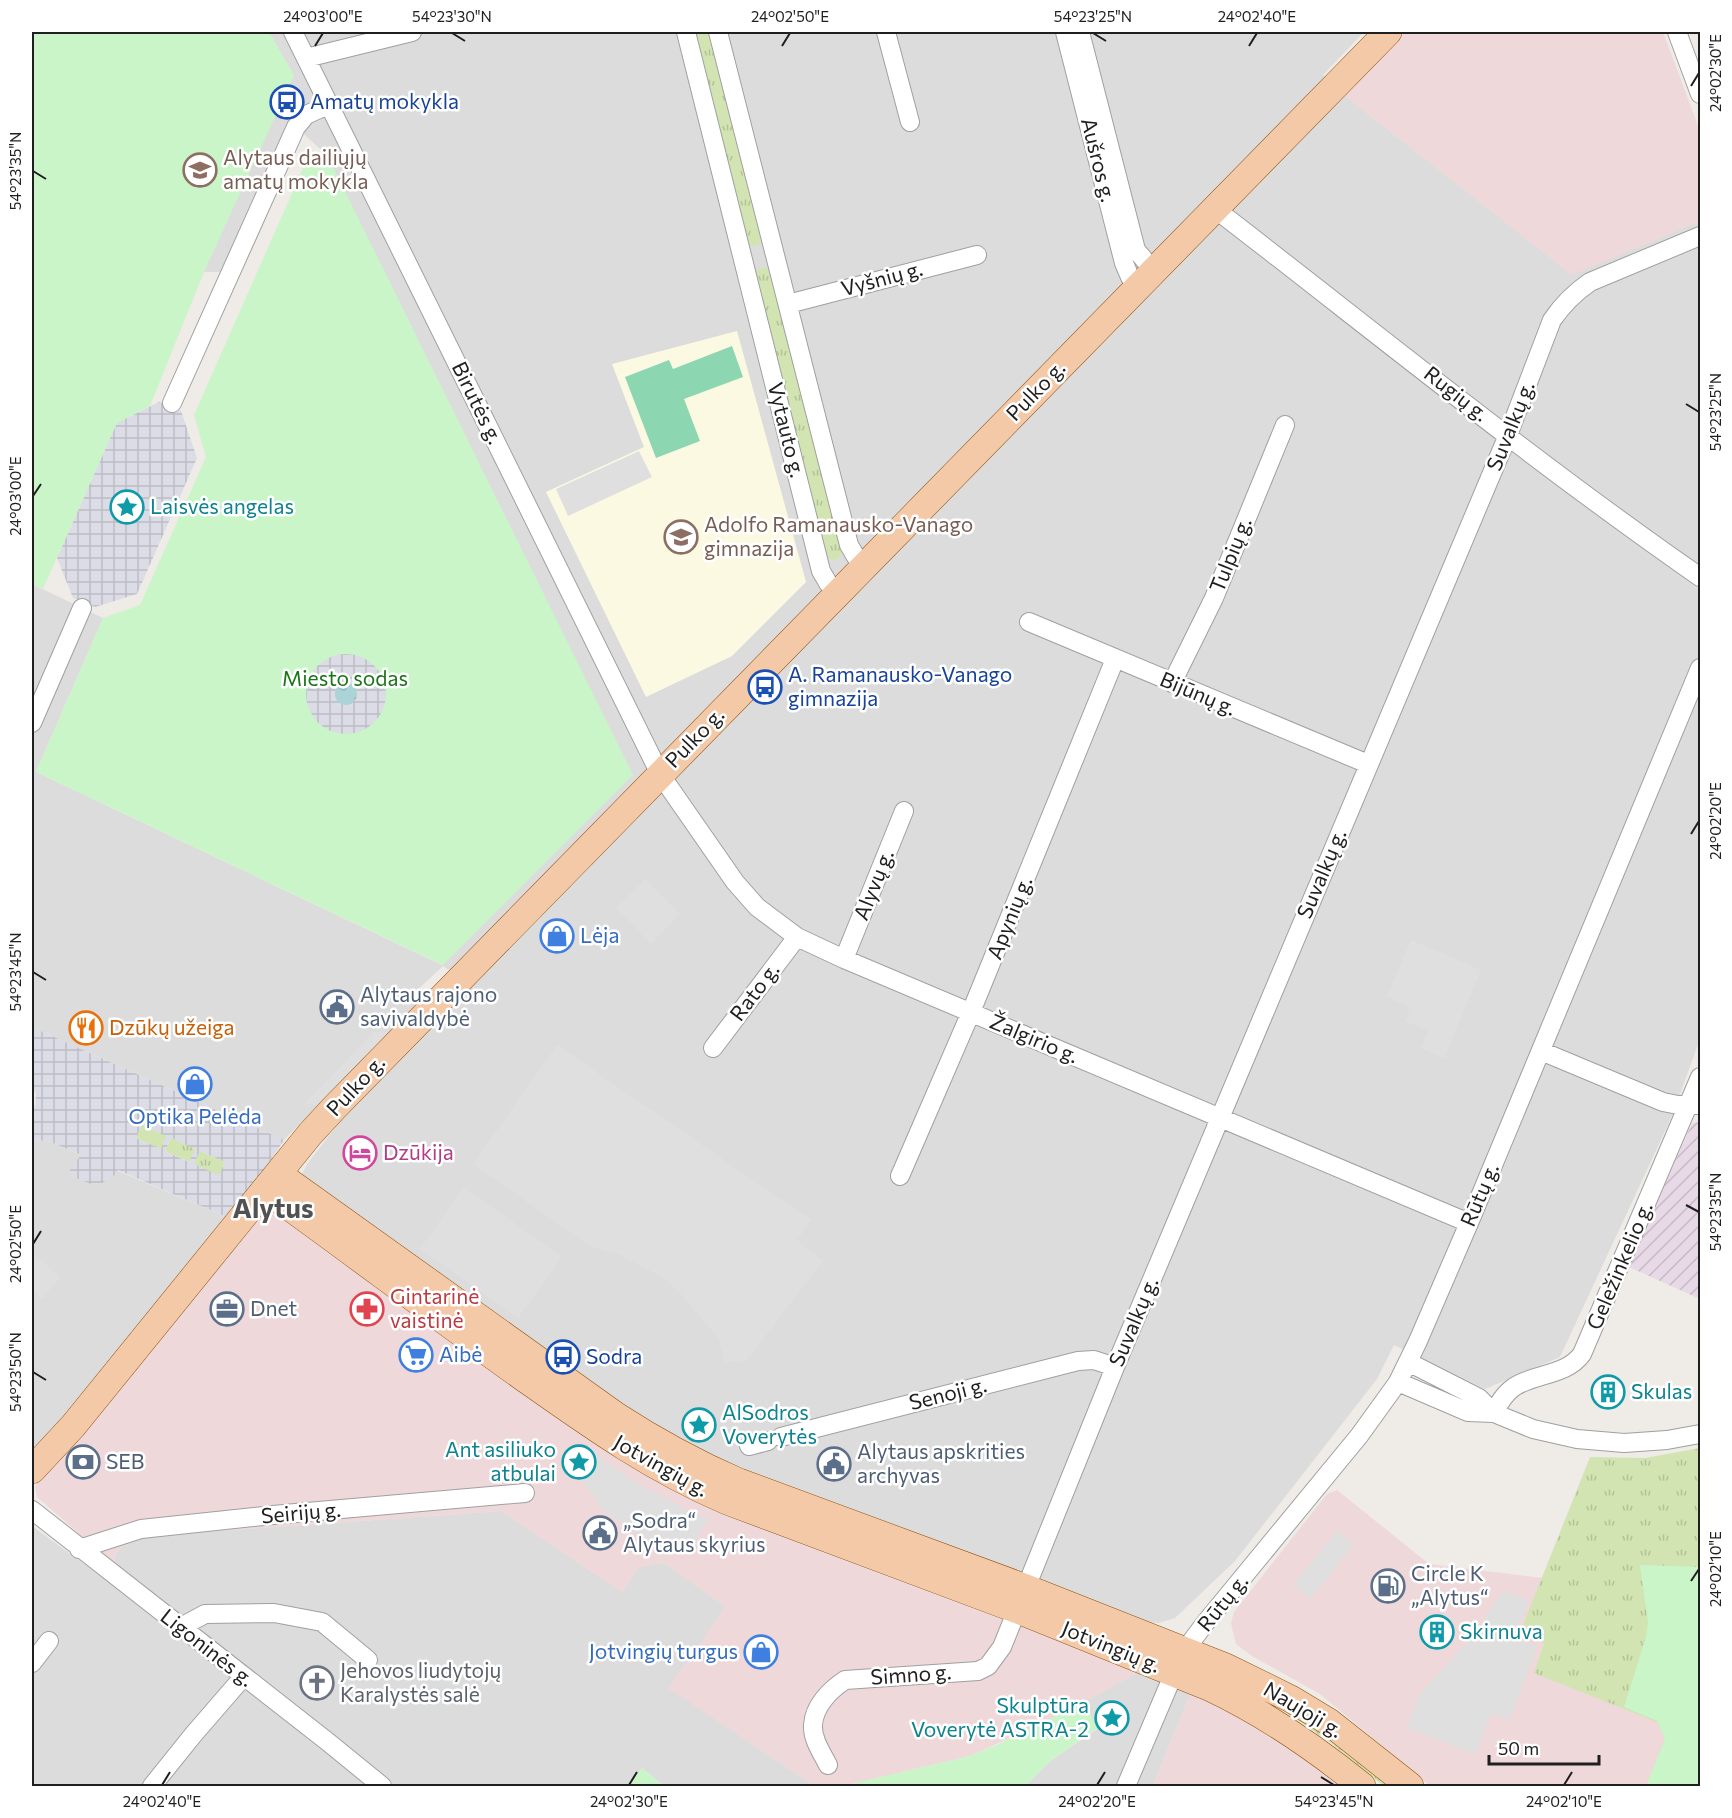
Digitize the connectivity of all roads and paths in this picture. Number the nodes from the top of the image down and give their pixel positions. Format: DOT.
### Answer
graph roads {
  1 [pos="294,32"];
  2 [pos="412,32"];
  3 [pos="686,32"];
  4 [pos="718,32"];
  5 [pos="885,32"];
  6 [pos="1065,32"];
  7 [pos="1080,32"];
  8 [pos="1388,32"];
  9 [pos="1677,32"];
  10 [pos="306,58"];
  11 [pos="1701,94"];
  12 [pos="330,104"];
  13 [pos="910,122"];
  14 [pos="1214,208"];
  15 [pos="1701,236"];
  16 [pos="775,254"];
  17 [pos="977,255"];
  18 [pos="743,261"];
  19 [pos="1146,278"];
  20 [pos="788,304"];
  21 [pos="172,403"];
  22 [pos="1285,425"];
  23 [pos="1508,435"];
  24 [pos="865,565"];
  25 [pos="1701,577"];
  26 [pos="838,592"];
  27 [pos="82,608"];
  28 [pos="1029,622"];
  29 [pos="1115,659"];
  30 [pos="1701,668"];
  31 [pos="1172,683"];
  32 [pos="1696,691"];
  33 [pos="32,723"];
  34 [pos="1368,764"];
  35 [pos="660,774"];
  36 [pos="904,811"];
  37 [pos="796,937"];
  38 [pos="844,959"];
  39 [pos="971,1012"];
  40 [pos="713,1048"];
  41 [pos="1541,1051"];
  42 [pos="1701,1077"];
  43 [pos="1695,1105"];
  44 [pos="1221,1118"];
  45 [pos="900,1176"];
  46 [pos="272,1182"];
  47 [pos="1469,1223"];
  48 [pos="1408,1362"];
  49 [pos="1115,1367"];
  50 [pos="1398,1382"];
  51 [pos="1494,1413"];
  52 [pos="1701,1434"];
  53 [pos="749,1446"];
  54 [pos="32,1470"];
  55 [pos="525,1493"];
  56 [pos="32,1510"];
  57 [pos="79,1549"];
  58 [pos="1022,1599"];
  59 [pos="181,1627"];
  60 [pos="49,1641"];
  61 [pos="368,1660"];
  62 [pos="1180,1662"];
  63 [pos="32,1663"];
  64 [pos="244,1677"];
  65 [pos="828,1765"];
  66 [pos="152,1786"];
  67 [pos="382,1786"];
  68 [pos="1126,1786"];
  69 [pos="1362,1786"];
  70 [pos="1410,1786"];
  1 -- 10 [label="street, Birutės g."];
  2 -- 10 [label="street"];
  3 -- 18 [label="street, Vytauto g."];
  4 -- 16 [label="street, Vytauto g."];
  5 -- 13 [label="street"];
  6 -- 19 [label="street, Aušros g."];
  7 -- 19 [label="street, Aušros g."];
  8 -- 14 [label="main road, Pulko g."];
  9 -- 11 [label="street"];
  10 -- 12 [label="street, Birutės g."];
  12 -- 21 [label="street"];
  12 -- 35 [label="street, Birutės g."];
  14 -- 19 [label="main road, Pulko g."];
  14 -- 23 [label="street, Rugių g."];
  15 -- 23 [label="street, Suvalkų g."];
  16 -- 18 [label="street"];
  16 -- 20 [label="street, Vytauto g."];
  17 -- 20 [label="street, Vyšnių g."];
  18 -- 26 [label="street, Vytauto g."];
  19 -- 24 [label="main road, Pulko g."];
  20 -- 24 [label="street, Vytauto g."];
  22 -- 31 [label="street, Tulpių g."];
  23 -- 25 [label="street, Rugių g."];
  23 -- 34 [label="street, Suvalkų g."];
  24 -- 26 [label="main road, Pulko g."];
  26 -- 35 [label="main road, Pulko g."];
  27 -- 33 [label="street"];
  28 -- 29 [label="street, Bijūnų g."];
  29 -- 31 [label="street, Bijūnų g."];
  29 -- 39 [label="street, Apynių g."];
  30 -- 32 [label="street, Rūtų g."];
  31 -- 34 [label="street, Bijūnų g."];
  32 -- 41 [label="street, Rūtų g."];
  34 -- 44 [label="street, Suvalkų g."];
  35 -- 37 [label="street, Žalgirio g."];
  35 -- 46 [label="main road, Pulko g."];
  36 -- 38 [label="street, Alyvų g."];
  37 -- 38 [label="street, Žalgirio g."];
  37 -- 40 [label="street, Rato g."];
  38 -- 39 [label="street, Žalgirio g."];
  39 -- 44 [label="street, Žalgirio g."];
  39 -- 45 [label="street, Apynių g."];
  41 -- 43 [label="street"];
  41 -- 47 [label="street, Rūtų g."];
  42 -- 43 [label="street, Geležinkelio g."];
  43 -- 51 [label="street, Geležinkelio g."];
  44 -- 47 [label="street, Žalgirio g."];
  44 -- 49 [label="street, Suvalkų g."];
  46 -- 54 [label="main road, Pulko g."];
  46 -- 58 [label="main road, Jotvingių g."];
  47 -- 48 [label="street, Rūtų g."];
  48 -- 50 [label="street, Rūtų g."];
  48 -- 51 [label="street"];
  49 -- 53 [label="street, Senoji g."];
  49 -- 58 [label="street, Suvalkų g."];
  50 -- 51 [label="street"];
  50 -- 62 [label="street, Rūtų g."];
  51 -- 52 [label="street"];
  55 -- 57 [label="street, Seirijų g."];
  56 -- 57 [label="street, Ligoninės g."];
  57 -- 59 [label="street, Ligoninės g."];
  58 -- 62 [label="main road, Jotvingių g."];
  58 -- 65 [label="street, Simno g."];
  59 -- 61 [label="street"];
  59 -- 64 [label="street, Ligoninės g."];
  60 -- 63 [label="street"];
  62 -- 68 [label="street, Rūtų g."];
  62 -- 69 [label="main road, Naujoji g."];
  62 -- 70 [label="main road, Naujoji g."];
  64 -- 66 [label="street"];
  64 -- 67 [label="street, Ligoninės g."];
}
